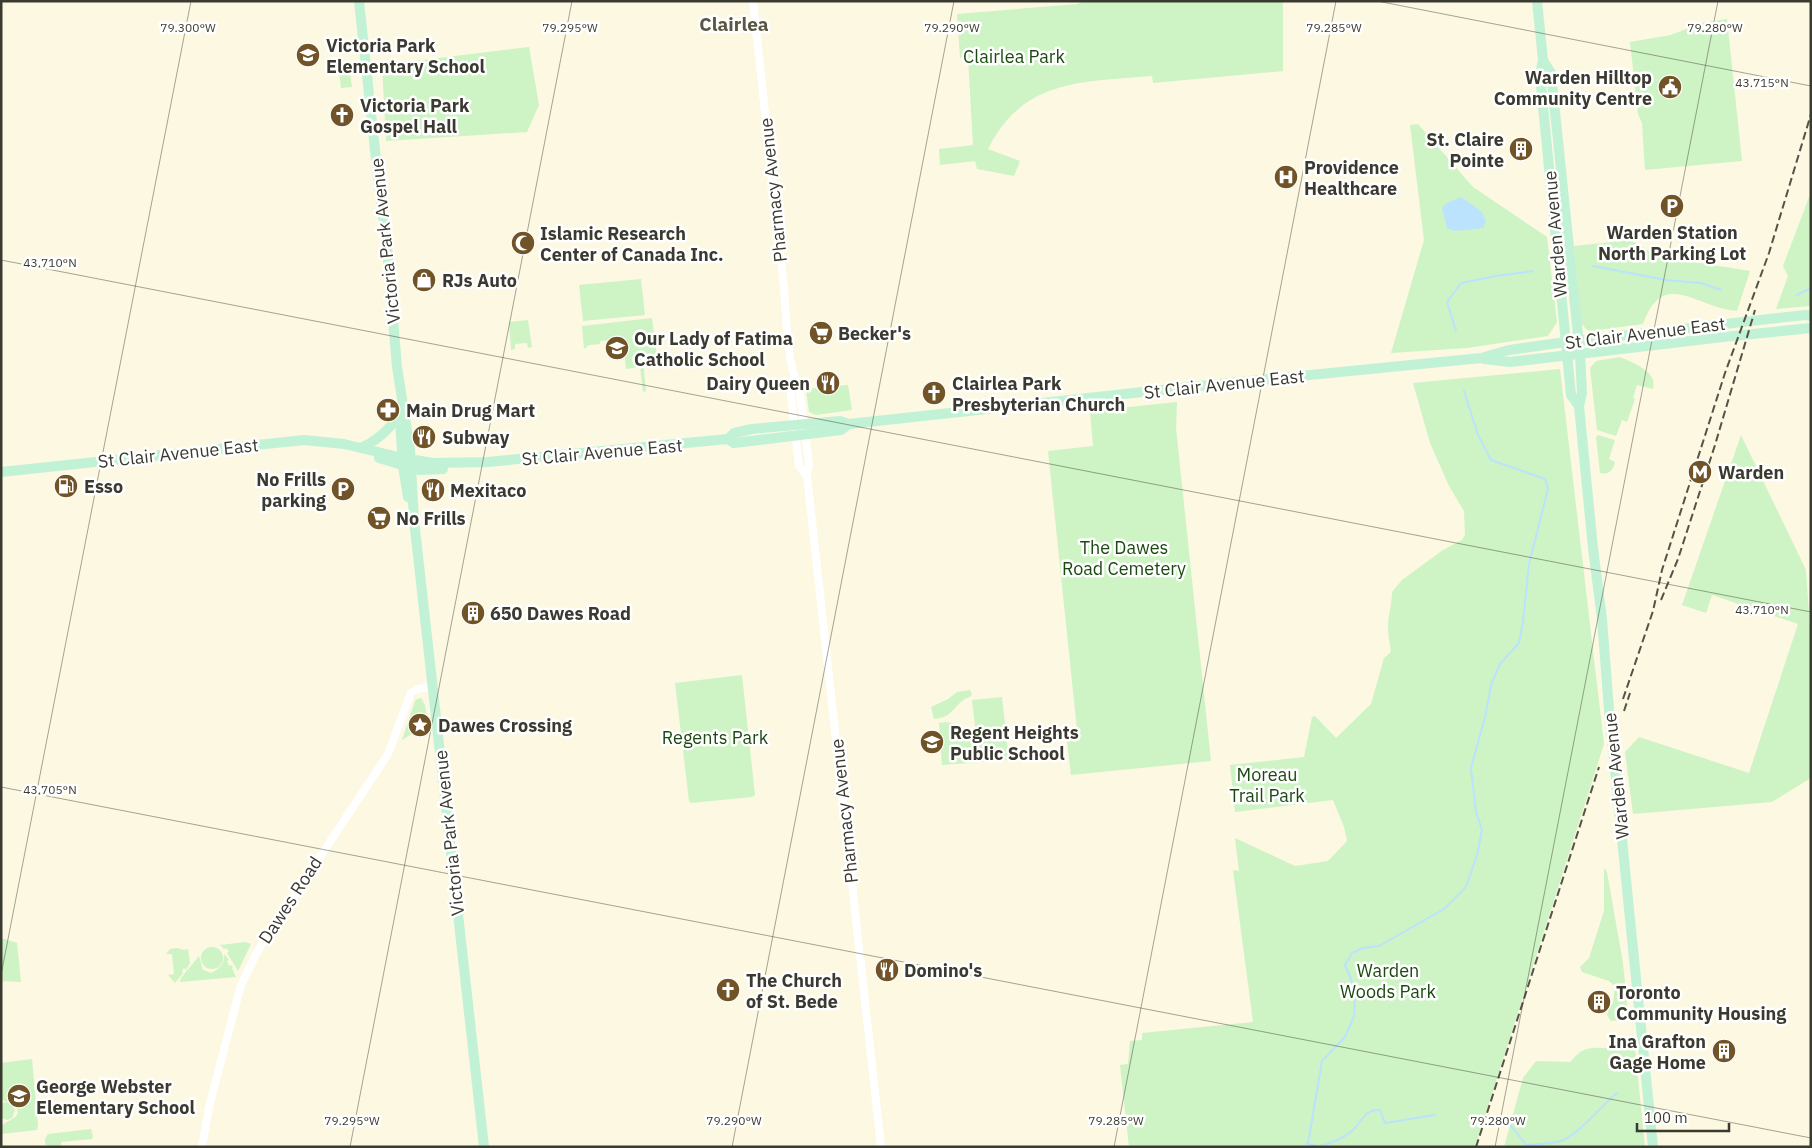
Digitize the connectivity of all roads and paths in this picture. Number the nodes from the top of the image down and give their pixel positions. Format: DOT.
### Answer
graph roads {
  1 [pos="359,1"];
  2 [pos="753,1"];
  3 [pos="1537,1"];
  4 [pos="1543,60"];
  5 [pos="1811,316"];
  6 [pos="1811,328"];
  7 [pos="1578,340"];
  8 [pos="1566,342"];
  9 [pos="1580,354"];
  10 [pos="1568,356"];
  11 [pos="1481,358"];
  12 [pos="400,391"];
  13 [pos="1579,406"];
  14 [pos="400,412"];
  15 [pos="799,430"];
  16 [pos="359,447"];
  17 [pos="407,463"];
  18 [pos="1,472"];
  19 [pos="433,687"];
  20 [pos="202,1147"];
  21 [pos="484,1147"];
  22 [pos="881,1147"];
  23 [pos="1653,1147"];
  1 -- 12 [label="main road, Victoria Park Avenue"];
  2 -- 15 [label="street, Pharmacy Avenue"];
  3 -- 4 [label="main road, Warden Avenue"];
  4 -- 7 [label="main road, Warden Avenue"];
  4 -- 8 [label="main road, Warden Avenue"];
  5 -- 7 [label="main road, St Clair Avenue East"];
  6 -- 9 [label="main road, St Clair Avenue East"];
  7 -- 8 [label="main road, St Clair Avenue East"];
  7 -- 9 [label="main road, Warden Avenue"];
  8 -- 10 [label="main road, Warden Avenue"];
  8 -- 11 [label="main road, St Clair Avenue East"];
  9 -- 10 [label="main road, St Clair Avenue East"];
  9 -- 13 [label="main road, Warden Avenue"];
  10 -- 11 [label="main road, St Clair Avenue East"];
  10 -- 13 [label="main road, Warden Avenue"];
  11 -- 15 [label="main road, St Clair Avenue East"];
  12 -- 14 [label="main road, Victoria Park Avenue"];
  12 -- 17 [label="main road, Victoria Park Avenue"];
  13 -- 23 [label="main road, Warden Avenue"];
  14 -- 16 [label="main road"];
  14 -- 17 [label="main road, Victoria Park Avenue"];
  15 -- 17 [label="main road, St Clair Avenue East"];
  15 -- 22 [label="street, Pharmacy Avenue"];
  16 -- 17 [label="main road, St Clair Avenue East"];
  16 -- 18 [label="main road, St Clair Avenue East"];
  17 -- 19 [label="main road, Victoria Park Avenue"];
  19 -- 20 [label="street, Dawes Road"];
  19 -- 21 [label="main road, Victoria Park Avenue"];
}
